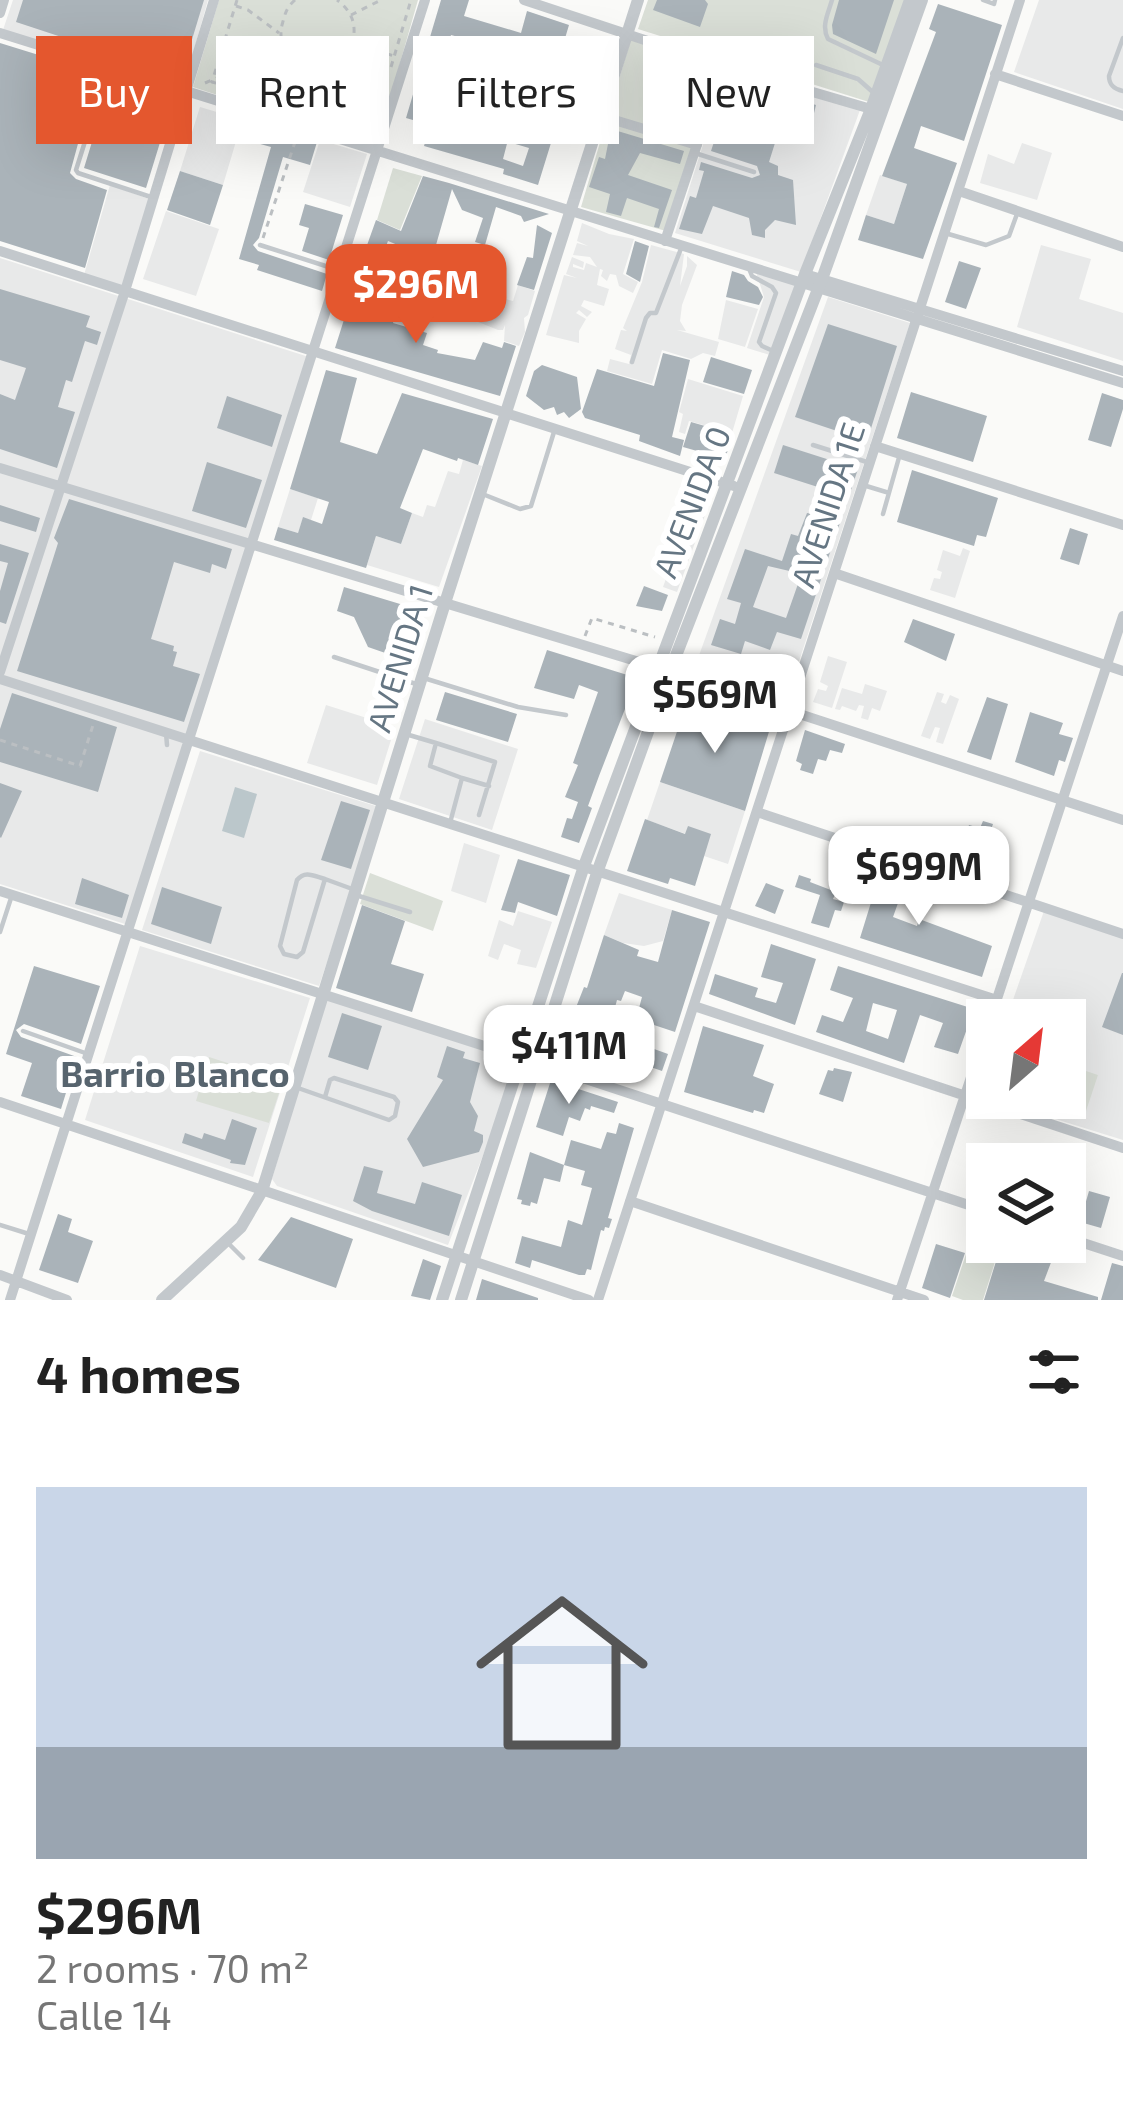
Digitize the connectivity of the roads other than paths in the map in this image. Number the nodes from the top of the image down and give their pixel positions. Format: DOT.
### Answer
graph roads {
  1 [pos="4,0"];
  2 [pos="214,0"];
  3 [pos="425,0"];
  4 [pos="524,0"];
  5 [pos="638,0"];
  6 [pos="832,0"];
  7 [pos="910,0"];
  8 [pos="922,0"];
  9 [pos="983,0"];
  10 [pos="995,0"];
  11 [pos="1020,0"];
  12 [pos="0,13"];
  13 [pos="0,33"];
  14 [pos="627,33"];
  15 [pos="643,38"];
  16 [pos="1123,38"];
  17 [pos="36,44"];
  18 [pos="619,58"];
  19 [pos="816,65"];
  20 [pos="885,66"];
  21 [pos="192,73"];
  22 [pos="995,74"];
  23 [pos="814,88"];
  24 [pos="1123,91"];
  25 [pos="192,92"];
  26 [pos="874,102"];
  27 [pos="1123,116"];
  28 [pos="619,122"];
  29 [pos="84,144"];
  30 [pos="170,144"];
  31 [pos="592,144"];
  32 [pos="698,144"];
  33 [pos="696,149"];
  34 [pos="377,150"];
  35 [pos="754,172"];
  36 [pos="959,191"];
  37 [pos="154,198"];
  38 [pos="571,211"];
  39 [pos="1018,212"];
  40 [pos="945,232"];
  41 [pos="665,241"];
  42 [pos="260,245"];
  43 [pos="682,246"];
  44 [pos="1123,247"];
  45 [pos="0,251"];
  46 [pos="751,268"];
  47 [pos="339,270"];
  48 [pos="803,279"];
  49 [pos="820,284"];
  50 [pos="125,291"];
  51 [pos="919,314"];
  52 [pos="313,351"];
  53 [pos="776,352"];
  54 [pos="632,362"];
  55 [pos="1123,370"];
  56 [pos="1123,383"];
  57 [pos="506,413"];
  58 [pos="555,429"];
  59 [pos="813,445"];
  60 [pos="875,446"];
  61 [pos="900,454"];
  62 [pos="870,463"];
  63 [pos="0,468"];
  64 [pos="863,485"];
  65 [pos="734,486"];
  66 [pos="60,488"];
  67 [pos="480,493"];
  68 [pos="888,493"];
  69 [pos="884,514"];
  70 [pos="1123,525"];
  71 [pos="251,546"];
  72 [pos="834,573"];
  73 [pos="445,603"];
  74 [pos="1123,616"];
  75 [pos="334,657"];
  76 [pos="1107,666"];
  77 [pos="664,669"];
  78 [pos="1123,671"];
  79 [pos="0,676"];
  80 [pos="420,681"];
  81 [pos="745,696"];
  82 [pos="790,710"];
  83 [pos="741,711"];
  84 [pos="727,714"];
  85 [pos="566,715"];
  86 [pos="751,722"];
  87 [pos="404,734"];
  88 [pos="188,740"];
  89 [pos="436,743"];
  90 [pos="462,778"];
  91 [pos="488,786"];
  92 [pos="1062,800"];
  93 [pos="383,802"];
  94 [pos="757,812"];
  95 [pos="479,815"];
  96 [pos="1123,820"];
  97 [pos="450,823"];
  98 [pos="591,868"];
  99 [pos="325,879"];
  100 [pos="354,892"];
  101 [pos="6,893"];
  102 [pos="1029,903"];
  103 [pos="410,912"];
  104 [pos="724,913"];
  105 [pos="0,932"];
  106 [pos="128,932"];
  107 [pos="1123,934"];
  108 [pos="323,994"];
  109 [pos="994,999"];
  110 [pos="997,999"];
  111 [pos="694,1006"];
  112 [pos="23,1031"];
  113 [pos="88,1054"];
  114 [pos="522,1058"];
  115 [pos="539,1063"];
  116 [pos="293,1086"];
  117 [pos="966,1093"];
  118 [pos="965,1096"];
  119 [pos="325,1097"];
  120 [pos="0,1102"];
  121 [pos="662,1104"];
  122 [pos="66,1124"];
  123 [pos="1123,1148"];
  124 [pos="262,1191"];
  125 [pos="933,1193"];
  126 [pos="630,1201"];
  127 [pos="966,1204"];
  128 [pos="0,1225"];
  129 [pos="31,1234"];
  130 [pos="226,1241"];
  131 [pos="1086,1244"];
  132 [pos="456,1256"];
  133 [pos="1123,1256"];
  134 [pos="243,1258"];
  135 [pos="474,1263"];
  136 [pos="0,1275"];
  137 [pos="16,1281"];
  138 [pos="899,1296"];
  139 [pos="10,1300"];
  140 [pos="67,1300"];
  141 [pos="162,1300"];
  142 [pos="442,1300"];
  143 [pos="461,1300"];
  144 [pos="593,1300"];
  145 [pos="924,1300"];
  1 -- 12 [label="street"];
  2 -- 21 [label="street"];
  3 -- 34 [label="street"];
  4 -- 14 [label="street"];
  5 -- 14 [label="street, AVENIDA 1"];
  6 -- 20 [label="lane"];
  7 -- 20 [label="street, AVENIDA 0"];
  8 -- 49 [label="street, AVENIDA 0"];
  9 -- 10 [label="lane"];
  11 -- 22 [label="street, AVENIDA 1E"];
  13 -- 17 [label="street"];
  14 -- 15 [label="street"];
  14 -- 18 [label="street, AVENIDA 1"];
  16 -- 24 [label="lane"];
  19 -- 26 [label="lane"];
  20 -- 26 [label="street, AVENIDA 0"];
  22 -- 27 [label="street"];
  22 -- 36 [label="street, AVENIDA 1E"];
  23 -- 26 [label="street"];
  25 -- 34 [label="street"];
  26 -- 48 [label="street, AVENIDA 0"];
  28 -- 33 [label="street"];
  29 -- 37 [label="lane"];
  30 -- 37 [label="street"];
  31 -- 38 [label="street, AVENIDA 1"];
  32 -- 33 [label="street"];
  33 -- 35 [label="lane"];
  33 -- 41 [label="street"];
  34 -- 38 [label="street"];
  34 -- 47 [label="street"];
  36 -- 39 [label="street"];
  36 -- 40 [label="street, AVENIDA 1E"];
  37 -- 50 [label="street"];
  38 -- 41 [label="street"];
  38 -- 57 [label="street, AVENIDA 1"];
  39 -- 40 [label="lane"];
  39 -- 44 [label="street"];
  40 -- 51 [label="street, AVENIDA 1E"];
  41 -- 43 [label="street"];
  42 -- 47 [label="lane"];
  43 -- 46 [label="street"];
  43 -- 54 [label="lane"];
  45 -- 50 [label="street"];
  46 -- 48 [label="street"];
  46 -- 53 [label="lane"];
  47 -- 52 [label="street"];
  48 -- 49 [label="street"];
  48 -- 53 [label="street, AVENIDA 0"];
  49 -- 51 [label="street"];
  49 -- 65 [label="street, AVENIDA 0"];
  50 -- 52 [label="street"];
  50 -- 66 [label="street"];
  51 -- 55 [label="street"];
  51 -- 56 [label="street"];
  51 -- 60 [label="street, AVENIDA 1E"];
  52 -- 57 [label="street"];
  52 -- 71 [label="street"];
  53 -- 65 [label="street, AVENIDA 0"];
  57 -- 58 [label="street"];
  57 -- 67 [label="street, AVENIDA 1"];
  58 -- 65 [label="street"];
  58 -- 67 [label="lane"];
  59 -- 62 [label="lane"];
  60 -- 61 [label="street"];
  60 -- 62 [label="street, AVENIDA 1E"];
  61 -- 68 [label="lane"];
  61 -- 70 [label="street"];
  62 -- 64 [label="street, AVENIDA 1E"];
  63 -- 66 [label="street"];
  64 -- 68 [label="lane"];
  64 -- 72 [label="street, AVENIDA 1E"];
  65 -- 77 [label="street, AVENIDA 0"];
  65 -- 77 [label="street, AVENIDA 0"];
  66 -- 71 [label="street"];
  66 -- 79 [label="street"];
  67 -- 73 [label="street, AVENIDA 1"];
  68 -- 69 [label="lane"];
  71 -- 73 [label="street"];
  71 -- 88 [label="street"];
  72 -- 76 [label="street"];
  72 -- 82 [label="street, AVENIDA 1E"];
  73 -- 77 [label="street"];
  73 -- 80 [label="street, AVENIDA 1"];
  74 -- 76 [label="street"];
  75 -- 80 [label="lane"];
  76 -- 78 [label="street"];
  76 -- 92 [label="street"];
  77 -- 81 [label="street"];
  77 -- 98 [label="street, AVENIDA 0"];
  79 -- 88 [label="street"];
  80 -- 85 [label="lane"];
  80 -- 87 [label="street, AVENIDA 1"];
  81 -- 82 [label="street"];
  81 -- 83 [label="lane"];
  82 -- 92 [label="street"];
  82 -- 94 [label="street, AVENIDA 1E"];
  83 -- 84 [label="lane"];
  83 -- 86 [label="lane"];
  87 -- 89 [label="lane"];
  87 -- 93 [label="street, AVENIDA 1"];
  88 -- 93 [label="street"];
  88 -- 106 [label="street"];
  89 -- 90 [label="lane"];
  89 -- 91 [label="lane"];
  90 -- 91 [label="lane"];
  90 -- 97 [label="lane"];
  91 -- 95 [label="lane"];
  92 -- 96 [label="street"];
  92 -- 102 [label="street"];
  93 -- 97 [label="street"];
  93 -- 100 [label="street, AVENIDA 1"];
  94 -- 102 [label="street"];
  94 -- 104 [label="street, AVENIDA 1E"];
  97 -- 98 [label="street"];
  98 -- 104 [label="street"];
  98 -- 114 [label="street, AVENIDA 0"];
  98 -- 115 [label="street, AVENIDA 0"];
  99 -- 99 [label="lane"];
  99 -- 100 [label="lane"];
  100 -- 103 [label="lane"];
  100 -- 108 [label="street, AVENIDA 1"];
  101 -- 105 [label="lane"];
  101 -- 106 [label="street"];
  102 -- 107 [label="street"];
  102 -- 110 [label="street"];
  104 -- 109 [label="street"];
  104 -- 111 [label="street, AVENIDA 1E"];
  106 -- 108 [label="street"];
  106 -- 113 [label="street"];
  108 -- 114 [label="street"];
  108 -- 116 [label="street, AVENIDA 1"];
  111 -- 118 [label="street"];
  111 -- 121 [label="street, AVENIDA 1E"];
  112 -- 113 [label="lane"];
  113 -- 122 [label="street"];
  114 -- 115 [label="street"];
  114 -- 132 [label="street, AVENIDA 0"];
  115 -- 121 [label="street"];
  115 -- 135 [label="street, AVENIDA 0"];
  116 -- 119 [label="lane"];
  116 -- 124 [label="street, AVENIDA 1"];
  117 -- 118 [label="street"];
  118 -- 123 [label="street"];
  118 -- 125 [label="street"];
  119 -- 119 [label="lane"];
  120 -- 122 [label="street"];
  121 -- 125 [label="street"];
  121 -- 126 [label="street, AVENIDA 1E"];
  122 -- 124 [label="street"];
  122 -- 129 [label="street"];
  124 -- 130 [label="street, AVENIDA 1"];
  124 -- 132 [label="street"];
  125 -- 127 [label="street"];
  125 -- 138 [label="street"];
  126 -- 138 [label="street"];
  126 -- 144 [label="street, AVENIDA 1E"];
  128 -- 129 [label="lane"];
  129 -- 137 [label="street"];
  130 -- 134 [label="lane"];
  130 -- 141 [label="street, AVENIDA 1"];
  131 -- 133 [label="street"];
  132 -- 135 [label="street"];
  132 -- 142 [label="street, AVENIDA 0"];
  135 -- 143 [label="street, AVENIDA 0"];
  135 -- 144 [label="street"];
  136 -- 137 [label="street"];
  137 -- 139 [label="street"];
  137 -- 140 [label="street"];
  138 -- 145 [label="street"];
}
